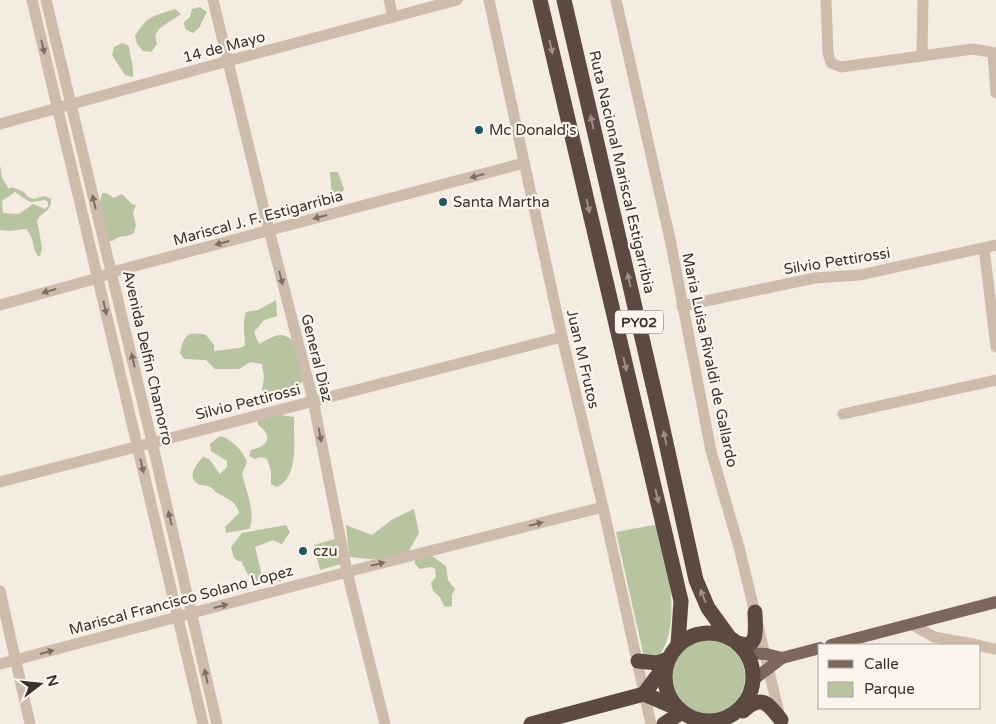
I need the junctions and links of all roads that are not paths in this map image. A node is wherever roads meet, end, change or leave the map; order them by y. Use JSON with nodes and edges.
{"nodes":[{"id":1,"x":32,"y":0,"type":"edge"},
{"id":2,"x":46,"y":0,"type":"edge"},
{"id":3,"x":213,"y":0,"type":"edge"},
{"id":4,"x":389,"y":0,"type":"edge"},
{"id":5,"x":457,"y":0,"type":"edge"},
{"id":6,"x":489,"y":0,"type":"edge"},
{"id":7,"x":540,"y":0,"type":"edge"},
{"id":8,"x":564,"y":0,"type":"edge"},
{"id":9,"x":616,"y":0,"type":"edge"},
{"id":10,"x":826,"y":0,"type":"edge"},
{"id":11,"x":923,"y":0,"type":"edge"},
{"id":12,"x":393,"y":17,"type":"junction"},
{"id":13,"x":994,"y":53,"type":"edge"},
{"id":14,"x":922,"y":56,"type":"junction"},
{"id":15,"x":228,"y":61,"type":"junction"},
{"id":16,"x":996,"y":93,"type":"edge"},
{"id":17,"x":70,"y":105,"type":"junction"},
{"id":18,"x":58,"y":109,"type":"junction"},
{"id":19,"x":0,"y":124,"type":"edge"},
{"id":20,"x":524,"y":164,"type":"junction"},
{"id":21,"x":269,"y":230,"type":"junction"},
{"id":22,"x":996,"y":245,"type":"edge"},
{"id":23,"x":984,"y":248,"type":"junction"},
{"id":24,"x":112,"y":272,"type":"junction"},
{"id":25,"x":98,"y":278,"type":"junction"},
{"id":26,"x":0,"y":305,"type":"edge"},
{"id":27,"x":682,"y":306,"type":"junction"},
{"id":28,"x":562,"y":337,"type":"junction"},
{"id":29,"x":996,"y":347,"type":"edge"},
{"id":30,"x":996,"y":380,"type":"edge"},
{"id":31,"x":313,"y":400,"type":"junction"},
{"id":32,"x":844,"y":414,"type":"dead end"},
{"id":33,"x":152,"y":442,"type":"junction"},
{"id":34,"x":138,"y":446,"type":"junction"},
{"id":35,"x":0,"y":482,"type":"edge"},
{"id":36,"x":603,"y":507,"type":"junction"},
{"id":37,"x":347,"y":572,"type":"junction"},
{"id":38,"x":0,"y":591,"type":"edge"},
{"id":39,"x":996,"y":602,"type":"edge"},
{"id":40,"x":755,"y":612,"type":"junction"},
{"id":41,"x":192,"y":614,"type":"junction"},
{"id":42,"x":178,"y":617,"type":"junction"},
{"id":43,"x":911,"y":624,"type":"junction"},
{"id":44,"x":678,"y":644,"type":"junction"},
{"id":45,"x":738,"y":644,"type":"junction"},
{"id":46,"x":835,"y":644,"type":"edge"},
{"id":47,"x":973,"y":644,"type":"edge"},
{"id":48,"x":981,"y":645,"type":"edge"},
{"id":49,"x":818,"y":649,"type":"edge"},
{"id":50,"x":996,"y":649,"type":"edge"},
{"id":51,"x":766,"y":654,"type":"junction"},
{"id":52,"x":782,"y":658,"type":"junction"},
{"id":53,"x":16,"y":660,"type":"junction"},
{"id":54,"x":638,"y":661,"type":"junction"},
{"id":55,"x":667,"y":661,"type":"junction"},
{"id":56,"x":0,"y":664,"type":"edge"},
{"id":57,"x":769,"y":668,"type":"junction"},
{"id":58,"x":753,"y":680,"type":"junction"},
{"id":59,"x":644,"y":694,"type":"junction"},
{"id":60,"x":743,"y":713,"type":"edge"},
{"id":61,"x":685,"y":715,"type":"edge"},
{"id":62,"x":781,"y":722,"type":"edge"},
{"id":63,"x":30,"y":724,"type":"edge"},
{"id":64,"x":202,"y":724,"type":"edge"},
{"id":65,"x":217,"y":724,"type":"edge"},
{"id":66,"x":385,"y":724,"type":"edge"},
{"id":67,"x":531,"y":724,"type":"edge"},
{"id":68,"x":651,"y":724,"type":"edge"},
{"id":69,"x":664,"y":724,"type":"edge"}],
"edges":[{"from":1,"to":18,"type":"street","name":"Avenida Delfin Chamorro","one_way":true},
{"from":2,"to":17,"type":"street","name":"Avenida Delfin Chamorro"},
{"from":3,"to":15,"type":"street","name":"General Diaz"},
{"from":4,"to":12,"type":"street"},
{"from":5,"to":12,"type":"street","name":"14 de Mayo"},
{"from":6,"to":20,"type":"street","name":"Juan M Frutos"},
{"from":7,"to":44,"type":"highway","number":"PY02","one_way":true},
{"from":45,"to":8,"type":"highway","name":"Ruta Nacional Mariscal Estigarribia","number":"PY02","one_way":true},
{"from":9,"to":27,"type":"street","name":"Maria Luisa Rivaldi de Gallardo"},
{"from":10,"to":14,"type":"street"},
{"from":11,"to":14,"type":"street"},
{"from":12,"to":15,"type":"street","name":"14 de Mayo"},
{"from":13,"to":14,"type":"street"},
{"from":13,"to":16,"type":"street"},
{"from":15,"to":17,"type":"street","name":"14 de Mayo"},
{"from":15,"to":21,"type":"street","name":"General Diaz"},
{"from":17,"to":18,"type":"street","name":"14 de Mayo"},
{"from":24,"to":17,"type":"street","name":"Avenida Delfin Chamorro","one_way":true},
{"from":18,"to":19,"type":"street","name":"14 de Mayo"},
{"from":18,"to":25,"type":"street","name":"Avenida Delfin Chamorro"},
{"from":20,"to":21,"type":"street","name":"Mariscal J. F. Estigarribia","one_way":true},
{"from":20,"to":28,"type":"street","name":"Juan M Frutos"},
{"from":21,"to":24,"type":"street","name":"Mariscal J. F. Estigarribia","one_way":true},
{"from":21,"to":31,"type":"street","name":"General Diaz","one_way":true},
{"from":22,"to":23,"type":"street","name":"Silvio Pettirossi"},
{"from":23,"to":27,"type":"street","name":"Silvio Pettirossi"},
{"from":23,"to":29,"type":"street"},
{"from":24,"to":25,"type":"street","name":"Mariscal J. F. Estigarribia"},
{"from":33,"to":24,"type":"street","name":"Avenida Delfin Chamorro","one_way":true},
{"from":25,"to":26,"type":"street","name":"Mariscal J. F. Estigarribia","one_way":true},
{"from":25,"to":34,"type":"street","name":"Avenida Delfin Chamorro","one_way":true},
{"from":27,"to":40,"type":"street","name":"Maria Luisa Rivaldi de Gallardo"},
{"from":28,"to":31,"type":"street","name":"Silvio Pettirossi"},
{"from":28,"to":36,"type":"street","name":"Juan M Frutos"},
{"from":30,"to":32,"type":"street"},
{"from":31,"to":33,"type":"street","name":"Silvio Pettirossi"},
{"from":31,"to":37,"type":"street","name":"General Diaz","one_way":true},
{"from":33,"to":34,"type":"street","name":"Silvio Pettirossi"},
{"from":41,"to":33,"type":"street","name":"Avenida Delfin Chamorro","one_way":true},
{"from":34,"to":35,"type":"street","name":"Silvio Pettirossi"},
{"from":34,"to":42,"type":"street","name":"Avenida Delfin Chamorro","one_way":true},
{"from":37,"to":36,"type":"street","name":"Mariscal Francisco Solano Lopez","one_way":true},
{"from":36,"to":54,"type":"street","name":"Juan M Frutos"},
{"from":41,"to":37,"type":"street","name":"Mariscal Francisco Solano Lopez","one_way":true},
{"from":37,"to":66,"type":"street","name":"General Diaz"},
{"from":38,"to":53,"type":"street"},
{"from":39,"to":43,"type":"main road"},
{"from":40,"to":45,"type":"highway"},
{"from":40,"to":51,"type":"street","name":"Maria Luisa Rivaldi de Gallardo"},
{"from":41,"to":42,"type":"street","name":"Mariscal Francisco Solano Lopez"},
{"from":65,"to":41,"type":"street","name":"Avenida Delfin Chamorro","one_way":true},
{"from":53,"to":42,"type":"street","name":"Mariscal Francisco Solano Lopez","one_way":true},
{"from":42,"to":64,"type":"street","name":"Avenida Delfin Chamorro"},
{"from":43,"to":46,"type":"main road"},
{"from":43,"to":47,"type":"street"},
{"from":44,"to":45,"type":"highway"},
{"from":44,"to":55,"type":"highway"},
{"from":45,"to":51,"type":"main road"},
{"from":45,"to":58,"type":"highway","number":"PY02"},
{"from":48,"to":50,"type":"street"},
{"from":49,"to":52,"type":"main road"},
{"from":51,"to":52,"type":"main road"},
{"from":51,"to":57,"type":"street","name":"Maria Luisa Rivaldi de Gallardo"},
{"from":52,"to":57,"type":"main road"},
{"from":53,"to":56,"type":"street","name":"Mariscal Francisco Solano Lopez"},
{"from":53,"to":63,"type":"street"},
{"from":54,"to":55,"type":"highway"},
{"from":54,"to":59,"type":"street","name":"Juan M Frutos"},
{"from":55,"to":59,"type":"highway"},
{"from":55,"to":61,"type":"highway"},
{"from":57,"to":58,"type":"main road"},
{"from":57,"to":62,"type":"street","name":"Maria Luisa Rivaldi de Gallardo"},
{"from":58,"to":60,"type":"highway"},
{"from":59,"to":61,"type":"highway"},
{"from":59,"to":67,"type":"highway"},
{"from":59,"to":68,"type":"street","name":"Juan M Frutos"},
{"from":60,"to":61,"type":"highway"},
{"from":60,"to":62,"type":"highway"},
{"from":61,"to":69,"type":"highway"}]}
